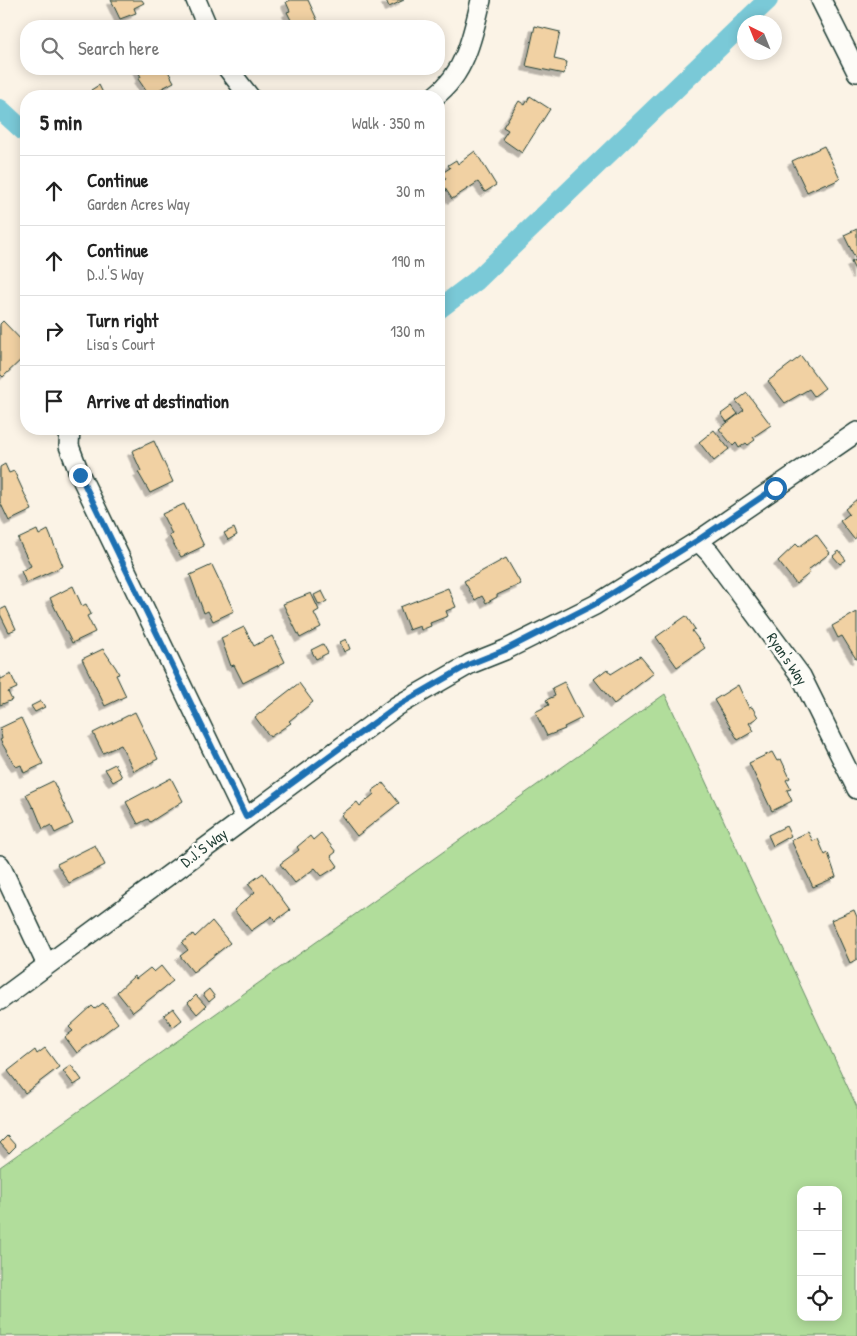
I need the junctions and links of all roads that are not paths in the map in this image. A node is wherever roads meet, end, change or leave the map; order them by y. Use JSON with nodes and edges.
{"nodes":[{"id":1,"x":196,"y":0,"type":"edge"},
{"id":2,"x":481,"y":0,"type":"edge"},
{"id":3,"x":821,"y":0,"type":"edge"},
{"id":4,"x":204,"y":20,"type":"edge"},
{"id":5,"x":857,"y":72,"type":"edge"},
{"id":6,"x":233,"y":75,"type":"edge"},
{"id":7,"x":244,"y":90,"type":"edge"},
{"id":8,"x":443,"y":90,"type":"edge"},
{"id":9,"x":857,"y":432,"type":"edge"},
{"id":10,"x":70,"y":435,"type":"edge"},
{"id":11,"x":698,"y":540,"type":"junction"},
{"id":12,"x":857,"y":789,"type":"edge"},
{"id":13,"x":246,"y":817,"type":"junction"},
{"id":14,"x":0,"y":865,"type":"edge"},
{"id":15,"x":46,"y":965,"type":"junction"},
{"id":16,"x":0,"y":1000,"type":"edge"}],
"edges":[{"from":1,"to":4,"type":"street"},
{"from":2,"to":8,"type":"street"},
{"from":3,"to":5,"type":"street"},
{"from":6,"to":7,"type":"street"},
{"from":9,"to":11,"type":"street","name":"D.J.'S Way"},
{"from":10,"to":13,"type":"street"},
{"from":11,"to":12,"type":"street","name":"Ryan's Way"},
{"from":11,"to":13,"type":"street","name":"D.J.'S Way"},
{"from":13,"to":15,"type":"street","name":"D.J.'S Way"},
{"from":14,"to":15,"type":"street"},
{"from":15,"to":16,"type":"street","name":"D.J.'S Way"}]}
